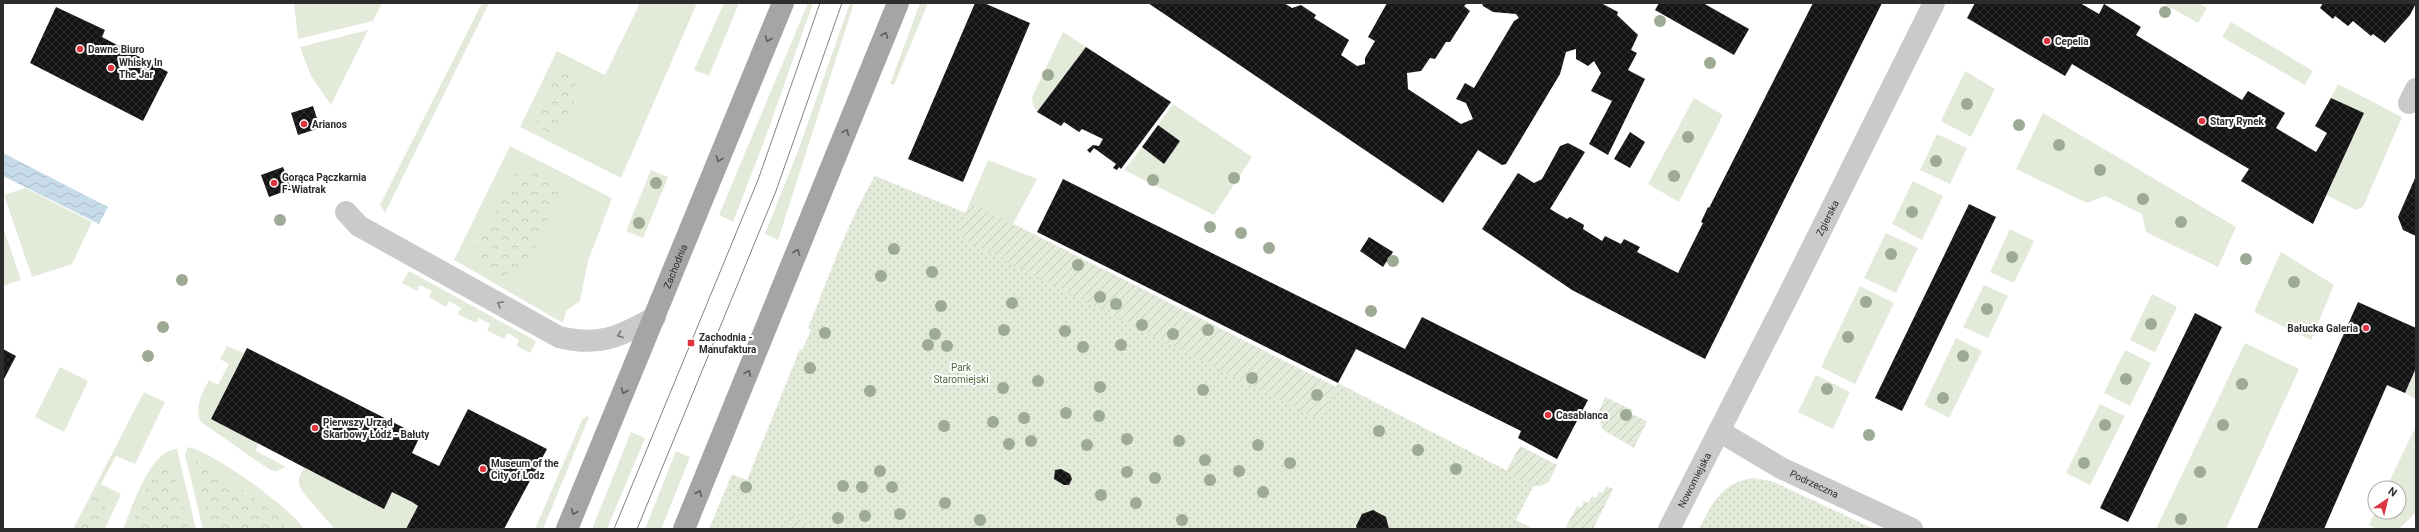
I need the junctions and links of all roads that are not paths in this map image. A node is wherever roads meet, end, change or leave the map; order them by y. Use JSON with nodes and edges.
{"nodes":[{"id":1,"x":783,"y":3,"type":"edge"},
{"id":2,"x":898,"y":3,"type":"edge"},
{"id":3,"x":1934,"y":3,"type":"edge"},
{"id":4,"x":346,"y":212,"type":"dead end"},
{"id":5,"x":654,"y":316,"type":"junction"},
{"id":6,"x":1719,"y":431,"type":"junction"},
{"id":7,"x":567,"y":529,"type":"edge"},
{"id":8,"x":684,"y":529,"type":"edge"},
{"id":9,"x":1669,"y":529,"type":"edge"},
{"id":10,"x":1912,"y":529,"type":"edge"}],
"edges":[{"from":1,"to":5,"type":"main road","name":"Zachodnia","one_way":true},
{"from":8,"to":2,"type":"main road","one_way":true},
{"from":3,"to":6,"type":"street","name":"Zgierska"},
{"from":5,"to":4,"type":"street","one_way":true},
{"from":5,"to":7,"type":"main road","name":"Zachodnia","one_way":true},
{"from":6,"to":9,"type":"street","name":"Nowomiejska"},
{"from":6,"to":10,"type":"street","name":"Podrzeczna"}]}
